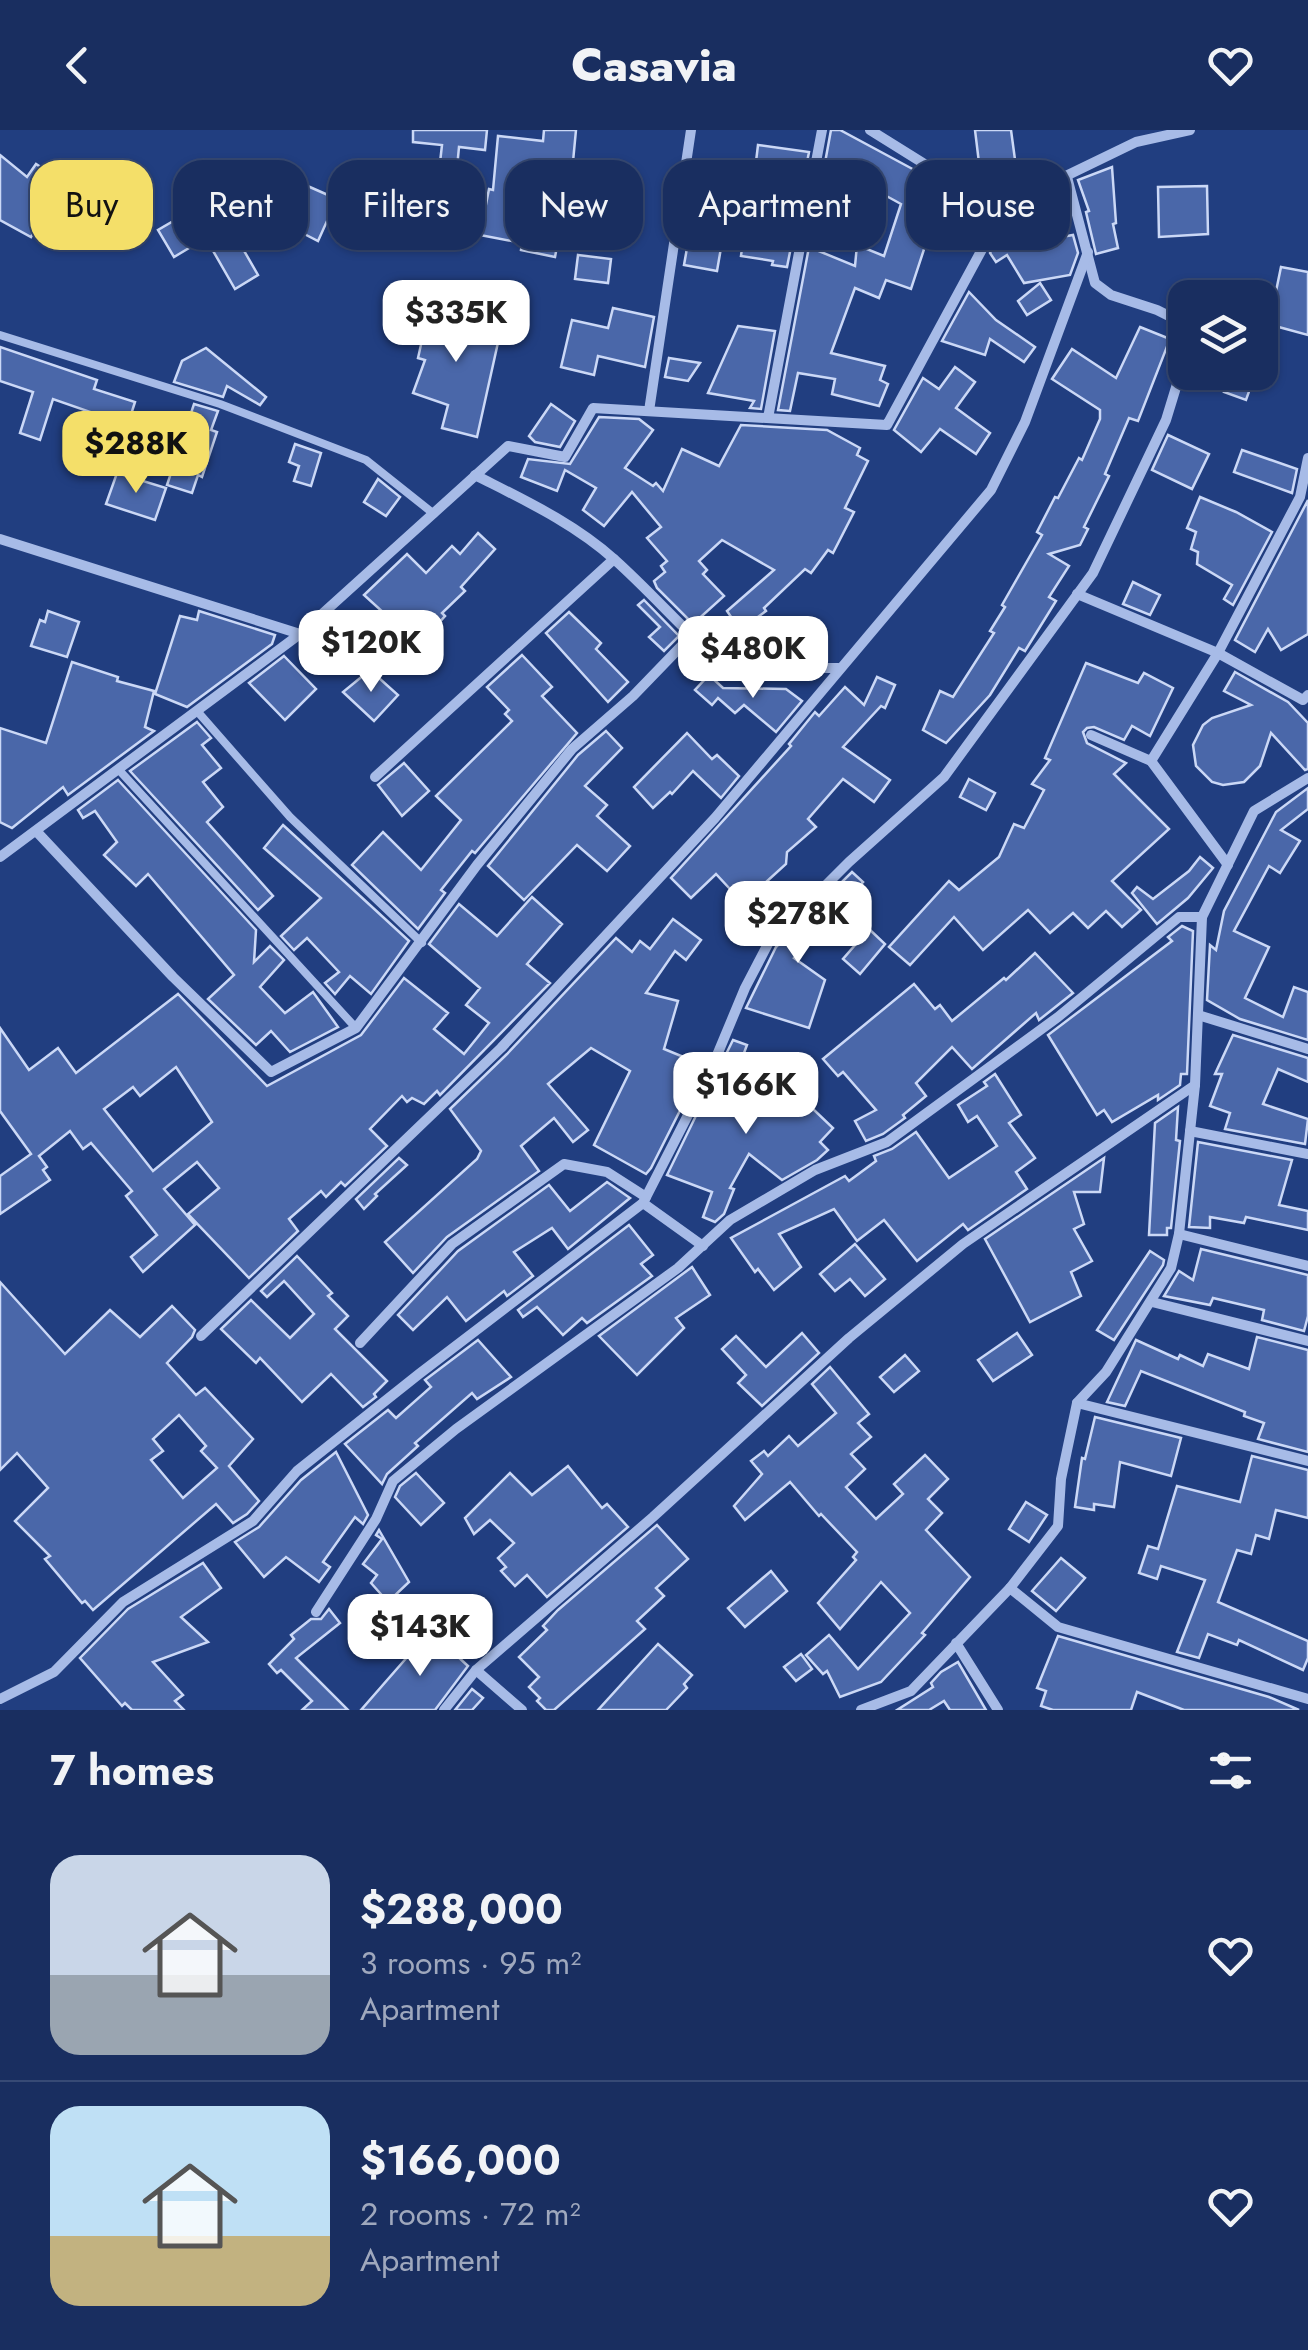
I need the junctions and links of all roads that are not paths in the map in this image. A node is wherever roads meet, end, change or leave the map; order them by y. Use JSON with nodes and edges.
{"nodes":[{"id":1,"x":691,"y":130,"type":"edge"},
{"id":2,"x":822,"y":130,"type":"edge"},
{"id":3,"x":870,"y":130,"type":"edge"},
{"id":4,"x":1190,"y":130,"type":"edge"},
{"id":5,"x":918,"y":160,"type":"edge"},
{"id":6,"x":1070,"y":176,"type":"edge"},
{"id":7,"x":1070,"y":189,"type":"edge"},
{"id":8,"x":981,"y":250,"type":"edge"},
{"id":9,"x":1088,"y":252,"type":"junction"},
{"id":10,"x":1168,"y":316,"type":"edge"},
{"id":11,"x":0,"y":335,"type":"edge"},
{"id":12,"x":1175,"y":390,"type":"edge"},
{"id":13,"x":649,"y":412,"type":"junction"},
{"id":14,"x":768,"y":418,"type":"junction"},
{"id":15,"x":1308,"y":458,"type":"edge"},
{"id":16,"x":475,"y":476,"type":"junction"},
{"id":17,"x":434,"y":514,"type":"junction"},
{"id":18,"x":0,"y":539,"type":"edge"},
{"id":19,"x":614,"y":559,"type":"junction"},
{"id":20,"x":1077,"y":594,"type":"junction"},
{"id":21,"x":300,"y":634,"type":"junction"},
{"id":22,"x":690,"y":637,"type":"junction"},
{"id":23,"x":1218,"y":654,"type":"junction"},
{"id":24,"x":838,"y":668,"type":"junction"},
{"id":25,"x":1308,"y":695,"type":"edge"},
{"id":26,"x":197,"y":711,"type":"junction"},
{"id":27,"x":1092,"y":735,"type":"dead end"},
{"id":28,"x":1151,"y":761,"type":"junction"},
{"id":29,"x":119,"y":770,"type":"junction"},
{"id":30,"x":375,"y":778,"type":"dead end"},
{"id":31,"x":1308,"y":778,"type":"edge"},
{"id":32,"x":38,"y":832,"type":"junction"},
{"id":33,"x":0,"y":857,"type":"edge"},
{"id":34,"x":1228,"y":864,"type":"junction"},
{"id":35,"x":1202,"y":917,"type":"junction"},
{"id":36,"x":422,"y":944,"type":"junction"},
{"id":37,"x":1198,"y":1015,"type":"junction"},
{"id":38,"x":356,"y":1028,"type":"junction"},
{"id":39,"x":1308,"y":1049,"type":"edge"},
{"id":40,"x":1195,"y":1085,"type":"junction"},
{"id":41,"x":1190,"y":1131,"type":"junction"},
{"id":42,"x":1308,"y":1154,"type":"edge"},
{"id":43,"x":645,"y":1200,"type":"junction"},
{"id":44,"x":1179,"y":1234,"type":"junction"},
{"id":45,"x":703,"y":1246,"type":"junction"},
{"id":46,"x":1308,"y":1266,"type":"edge"},
{"id":47,"x":1152,"y":1302,"type":"junction"},
{"id":48,"x":201,"y":1336,"type":"dead end"},
{"id":49,"x":1308,"y":1341,"type":"edge"},
{"id":50,"x":360,"y":1343,"type":"dead end"},
{"id":51,"x":1077,"y":1403,"type":"junction"},
{"id":52,"x":1308,"y":1460,"type":"edge"},
{"id":53,"x":1010,"y":1588,"type":"junction"},
{"id":54,"x":316,"y":1612,"type":"dead end"},
{"id":55,"x":956,"y":1643,"type":"junction"},
{"id":56,"x":476,"y":1670,"type":"junction"},
{"id":57,"x":0,"y":1699,"type":"edge"},
{"id":58,"x":1308,"y":1699,"type":"edge"},
{"id":59,"x":444,"y":1710,"type":"edge"},
{"id":60,"x":522,"y":1710,"type":"edge"},
{"id":61,"x":861,"y":1710,"type":"edge"},
{"id":62,"x":998,"y":1710,"type":"edge"}],
"edges":[{"from":1,"to":13,"type":"street"},
{"from":2,"to":14,"type":"street"},
{"from":3,"to":5,"type":"street"},
{"from":4,"to":6,"type":"street"},
{"from":7,"to":9,"type":"street"},
{"from":8,"to":14,"type":"street"},
{"from":9,"to":10,"type":"street"},
{"from":9,"to":24,"type":"street"},
{"from":11,"to":17,"type":"lane"},
{"from":12,"to":20,"type":"street"},
{"from":13,"to":14,"type":"street"},
{"from":13,"to":16,"type":"street"},
{"from":15,"to":23,"type":"street"},
{"from":16,"to":17,"type":"street"},
{"from":16,"to":19,"type":"street"},
{"from":17,"to":21,"type":"street"},
{"from":18,"to":21,"type":"street"},
{"from":19,"to":22,"type":"street"},
{"from":19,"to":30,"type":"street"},
{"from":20,"to":23,"type":"street"},
{"from":20,"to":43,"type":"street"},
{"from":21,"to":26,"type":"street"},
{"from":22,"to":24,"type":"street"},
{"from":22,"to":36,"type":"street"},
{"from":23,"to":25,"type":"street"},
{"from":23,"to":28,"type":"street"},
{"from":24,"to":48,"type":"street"},
{"from":26,"to":29,"type":"street"},
{"from":26,"to":36,"type":"lane"},
{"from":27,"to":28,"type":"street"},
{"from":28,"to":34,"type":"street"},
{"from":29,"to":32,"type":"street"},
{"from":29,"to":38,"type":"lane"},
{"from":31,"to":34,"type":"street"},
{"from":32,"to":33,"type":"street"},
{"from":32,"to":38,"type":"street"},
{"from":34,"to":35,"type":"street"},
{"from":35,"to":37,"type":"street"},
{"from":35,"to":45,"type":"street"},
{"from":36,"to":38,"type":"street"},
{"from":37,"to":39,"type":"street"},
{"from":37,"to":40,"type":"street"},
{"from":40,"to":41,"type":"street"},
{"from":40,"to":56,"type":"street"},
{"from":41,"to":42,"type":"street"},
{"from":41,"to":44,"type":"street"},
{"from":43,"to":45,"type":"street"},
{"from":43,"to":50,"type":"street"},
{"from":43,"to":57,"type":"street"},
{"from":44,"to":46,"type":"street"},
{"from":44,"to":47,"type":"street"},
{"from":45,"to":54,"type":"street"},
{"from":47,"to":49,"type":"street"},
{"from":47,"to":51,"type":"street"},
{"from":51,"to":52,"type":"street"},
{"from":51,"to":53,"type":"street"},
{"from":53,"to":55,"type":"street"},
{"from":53,"to":58,"type":"street"},
{"from":55,"to":61,"type":"street"},
{"from":55,"to":62,"type":"street"},
{"from":56,"to":59,"type":"street"},
{"from":56,"to":60,"type":"street"}]}
